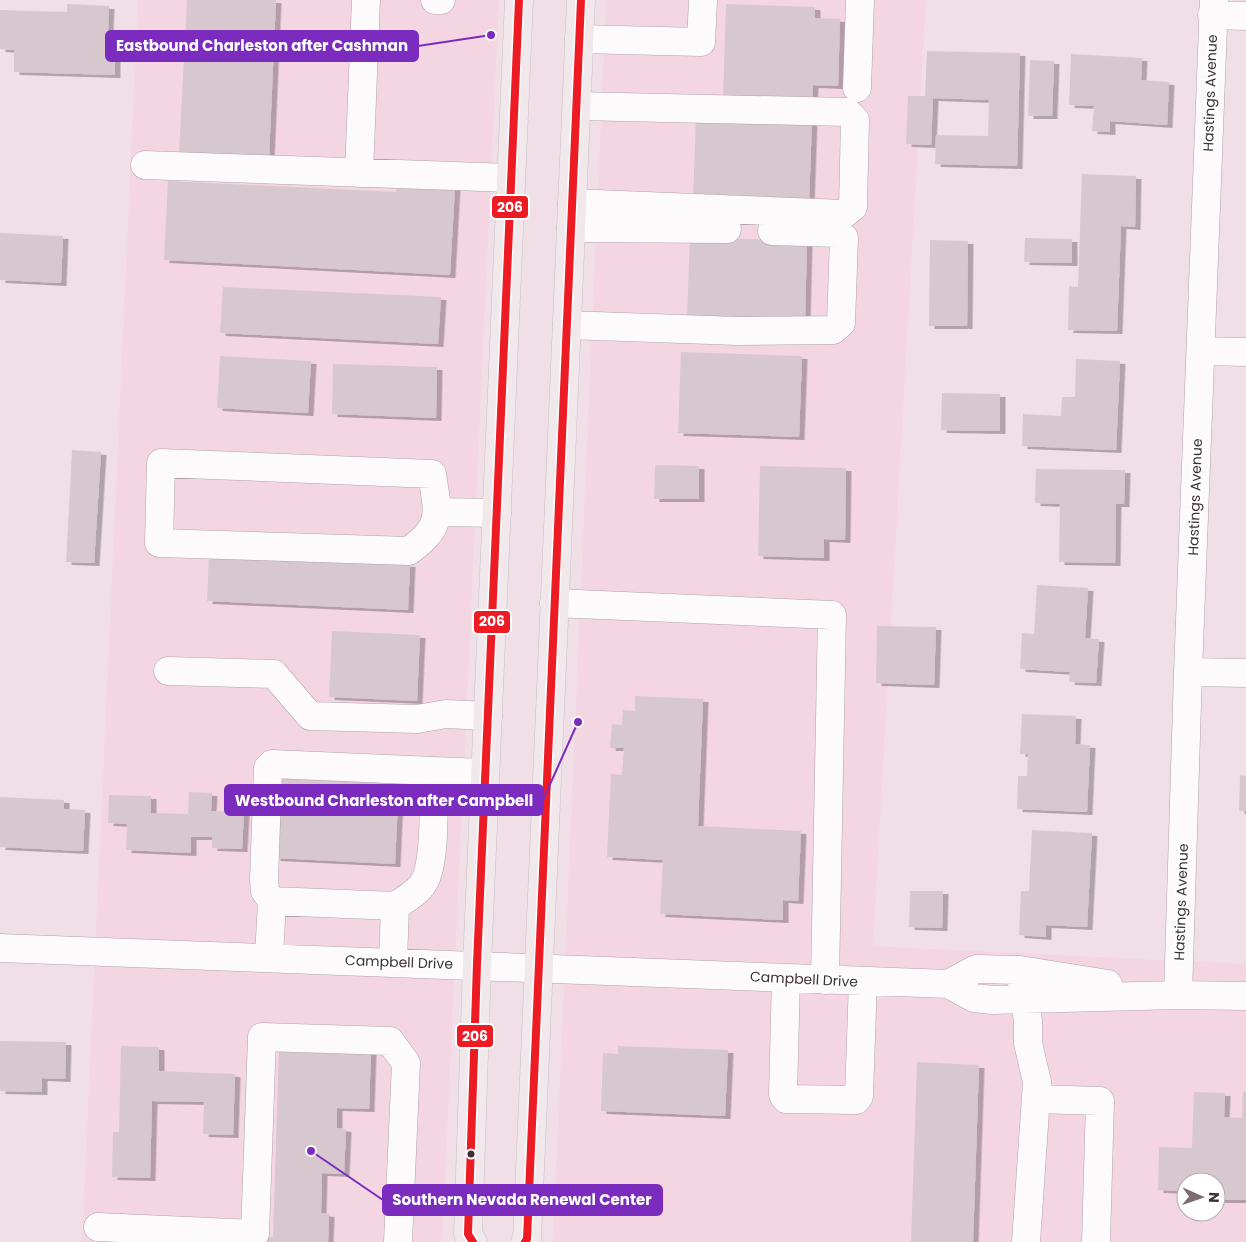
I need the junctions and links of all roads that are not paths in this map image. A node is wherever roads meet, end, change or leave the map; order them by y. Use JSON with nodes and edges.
{"nodes":[{"id":1,"x":366,"y":0,"type":"edge"},
{"id":2,"x":435,"y":0,"type":"edge"},
{"id":3,"x":441,"y":0,"type":"edge"},
{"id":4,"x":519,"y":0,"type":"edge"},
{"id":5,"x":581,"y":0,"type":"edge"},
{"id":6,"x":703,"y":0,"type":"edge"},
{"id":7,"x":860,"y":0,"type":"edge"},
{"id":8,"x":1213,"y":7,"type":"edge"},
{"id":9,"x":1246,"y":16,"type":"edge"},
{"id":10,"x":579,"y":39,"type":"junction"},
{"id":11,"x":857,"y":88,"type":"dead end"},
{"id":12,"x":576,"y":106,"type":"junction"},
{"id":13,"x":146,"y":165,"type":"dead end"},
{"id":14,"x":359,"y":174,"type":"junction"},
{"id":15,"x":511,"y":178,"type":"junction"},
{"id":16,"x":572,"y":215,"type":"junction"},
{"id":17,"x":567,"y":325,"type":"junction"},
{"id":18,"x":1201,"y":351,"type":"junction"},
{"id":19,"x":1246,"y":352,"type":"edge"},
{"id":20,"x":438,"y":512,"type":"junction"},
{"id":21,"x":497,"y":513,"type":"junction"},
{"id":22,"x":554,"y":602,"type":"junction"},
{"id":23,"x":168,"y":671,"type":"dead end"},
{"id":24,"x":1188,"y":672,"type":"junction"},
{"id":25,"x":1246,"y":673,"type":"edge"},
{"id":26,"x":488,"y":716,"type":"junction"},
{"id":27,"x":434,"y":771,"type":"junction"},
{"id":28,"x":485,"y":773,"type":"junction"},
{"id":29,"x":272,"y":901,"type":"junction"},
{"id":30,"x":395,"y":906,"type":"junction"},
{"id":31,"x":0,"y":948,"type":"edge"},
{"id":32,"x":269,"y":958,"type":"junction"},
{"id":33,"x":393,"y":962,"type":"junction"},
{"id":34,"x":477,"y":964,"type":"junction"},
{"id":35,"x":538,"y":967,"type":"junction"},
{"id":36,"x":1020,"y":970,"type":"junction"},
{"id":37,"x":786,"y":978,"type":"junction"},
{"id":38,"x":825,"y":980,"type":"junction"},
{"id":39,"x":863,"y":982,"type":"junction"},
{"id":40,"x":948,"y":984,"type":"junction"},
{"id":41,"x":1178,"y":995,"type":"junction"},
{"id":42,"x":1246,"y":996,"type":"edge"},
{"id":43,"x":1024,"y":998,"type":"junction"},
{"id":44,"x":992,"y":1000,"type":"junction"},
{"id":45,"x":1028,"y":1043,"type":"junction"},
{"id":46,"x":1036,"y":1099,"type":"junction"},
{"id":47,"x":98,"y":1226,"type":"dead end"},
{"id":48,"x":398,"y":1242,"type":"edge"},
{"id":49,"x":474,"y":1242,"type":"edge"},
{"id":50,"x":525,"y":1242,"type":"edge"},
{"id":51,"x":1026,"y":1242,"type":"edge"},
{"id":52,"x":1096,"y":1242,"type":"edge"}],
"edges":[{"from":1,"to":14,"type":"street"},
{"from":2,"to":3,"type":"street"},
{"from":4,"to":15,"type":"main road"},
{"from":5,"to":10,"type":"main road"},
{"from":6,"to":10,"type":"street"},
{"from":7,"to":11,"type":"street"},
{"from":8,"to":9,"type":"street"},
{"from":8,"to":18,"type":"street","name":"Hastings Avenue"},
{"from":10,"to":12,"type":"main road"},
{"from":12,"to":16,"type":"main road"},
{"from":12,"to":16,"type":"street"},
{"from":13,"to":14,"type":"street"},
{"from":14,"to":15,"type":"street"},
{"from":15,"to":21,"type":"main road"},
{"from":16,"to":17,"type":"main road"},
{"from":16,"to":17,"type":"street"},
{"from":17,"to":22,"type":"main road"},
{"from":18,"to":19,"type":"street"},
{"from":18,"to":24,"type":"street","name":"Hastings Avenue"},
{"from":20,"to":20,"type":"street"},
{"from":20,"to":21,"type":"street"},
{"from":21,"to":26,"type":"main road"},
{"from":22,"to":35,"type":"main road"},
{"from":22,"to":38,"type":"street"},
{"from":23,"to":26,"type":"street"},
{"from":24,"to":25,"type":"street"},
{"from":24,"to":41,"type":"street","name":"Hastings Avenue"},
{"from":26,"to":28,"type":"main road"},
{"from":27,"to":28,"type":"street"},
{"from":27,"to":29,"type":"street"},
{"from":27,"to":30,"type":"street"},
{"from":28,"to":34,"type":"main road"},
{"from":29,"to":30,"type":"street"},
{"from":29,"to":32,"type":"street"},
{"from":30,"to":33,"type":"street"},
{"from":31,"to":32,"type":"street","name":"Campbell Drive"},
{"from":32,"to":33,"type":"street","name":"Campbell Drive"},
{"from":33,"to":34,"type":"street","name":"Campbell Drive"},
{"from":34,"to":35,"type":"street","name":"Campbell Drive"},
{"from":34,"to":49,"type":"main road"},
{"from":35,"to":37,"type":"street","name":"Campbell Drive"},
{"from":35,"to":50,"type":"main road"},
{"from":36,"to":40,"type":"street","name":"Campbell Drive"},
{"from":36,"to":41,"type":"street","name":"Campbell Drive"},
{"from":36,"to":43,"type":"street"},
{"from":37,"to":38,"type":"street","name":"Campbell Drive"},
{"from":37,"to":39,"type":"street"},
{"from":38,"to":39,"type":"street","name":"Campbell Drive"},
{"from":39,"to":40,"type":"street","name":"Campbell Drive"},
{"from":40,"to":44,"type":"street","name":"Campbell Drive"},
{"from":41,"to":42,"type":"street","name":"Campbell Drive"},
{"from":41,"to":43,"type":"street","name":"Campbell Drive"},
{"from":43,"to":44,"type":"street","name":"Campbell Drive"},
{"from":43,"to":45,"type":"street"},
{"from":44,"to":45,"type":"street"},
{"from":45,"to":46,"type":"street"},
{"from":46,"to":51,"type":"street"},
{"from":46,"to":52,"type":"street"},
{"from":47,"to":48,"type":"street"}]}
